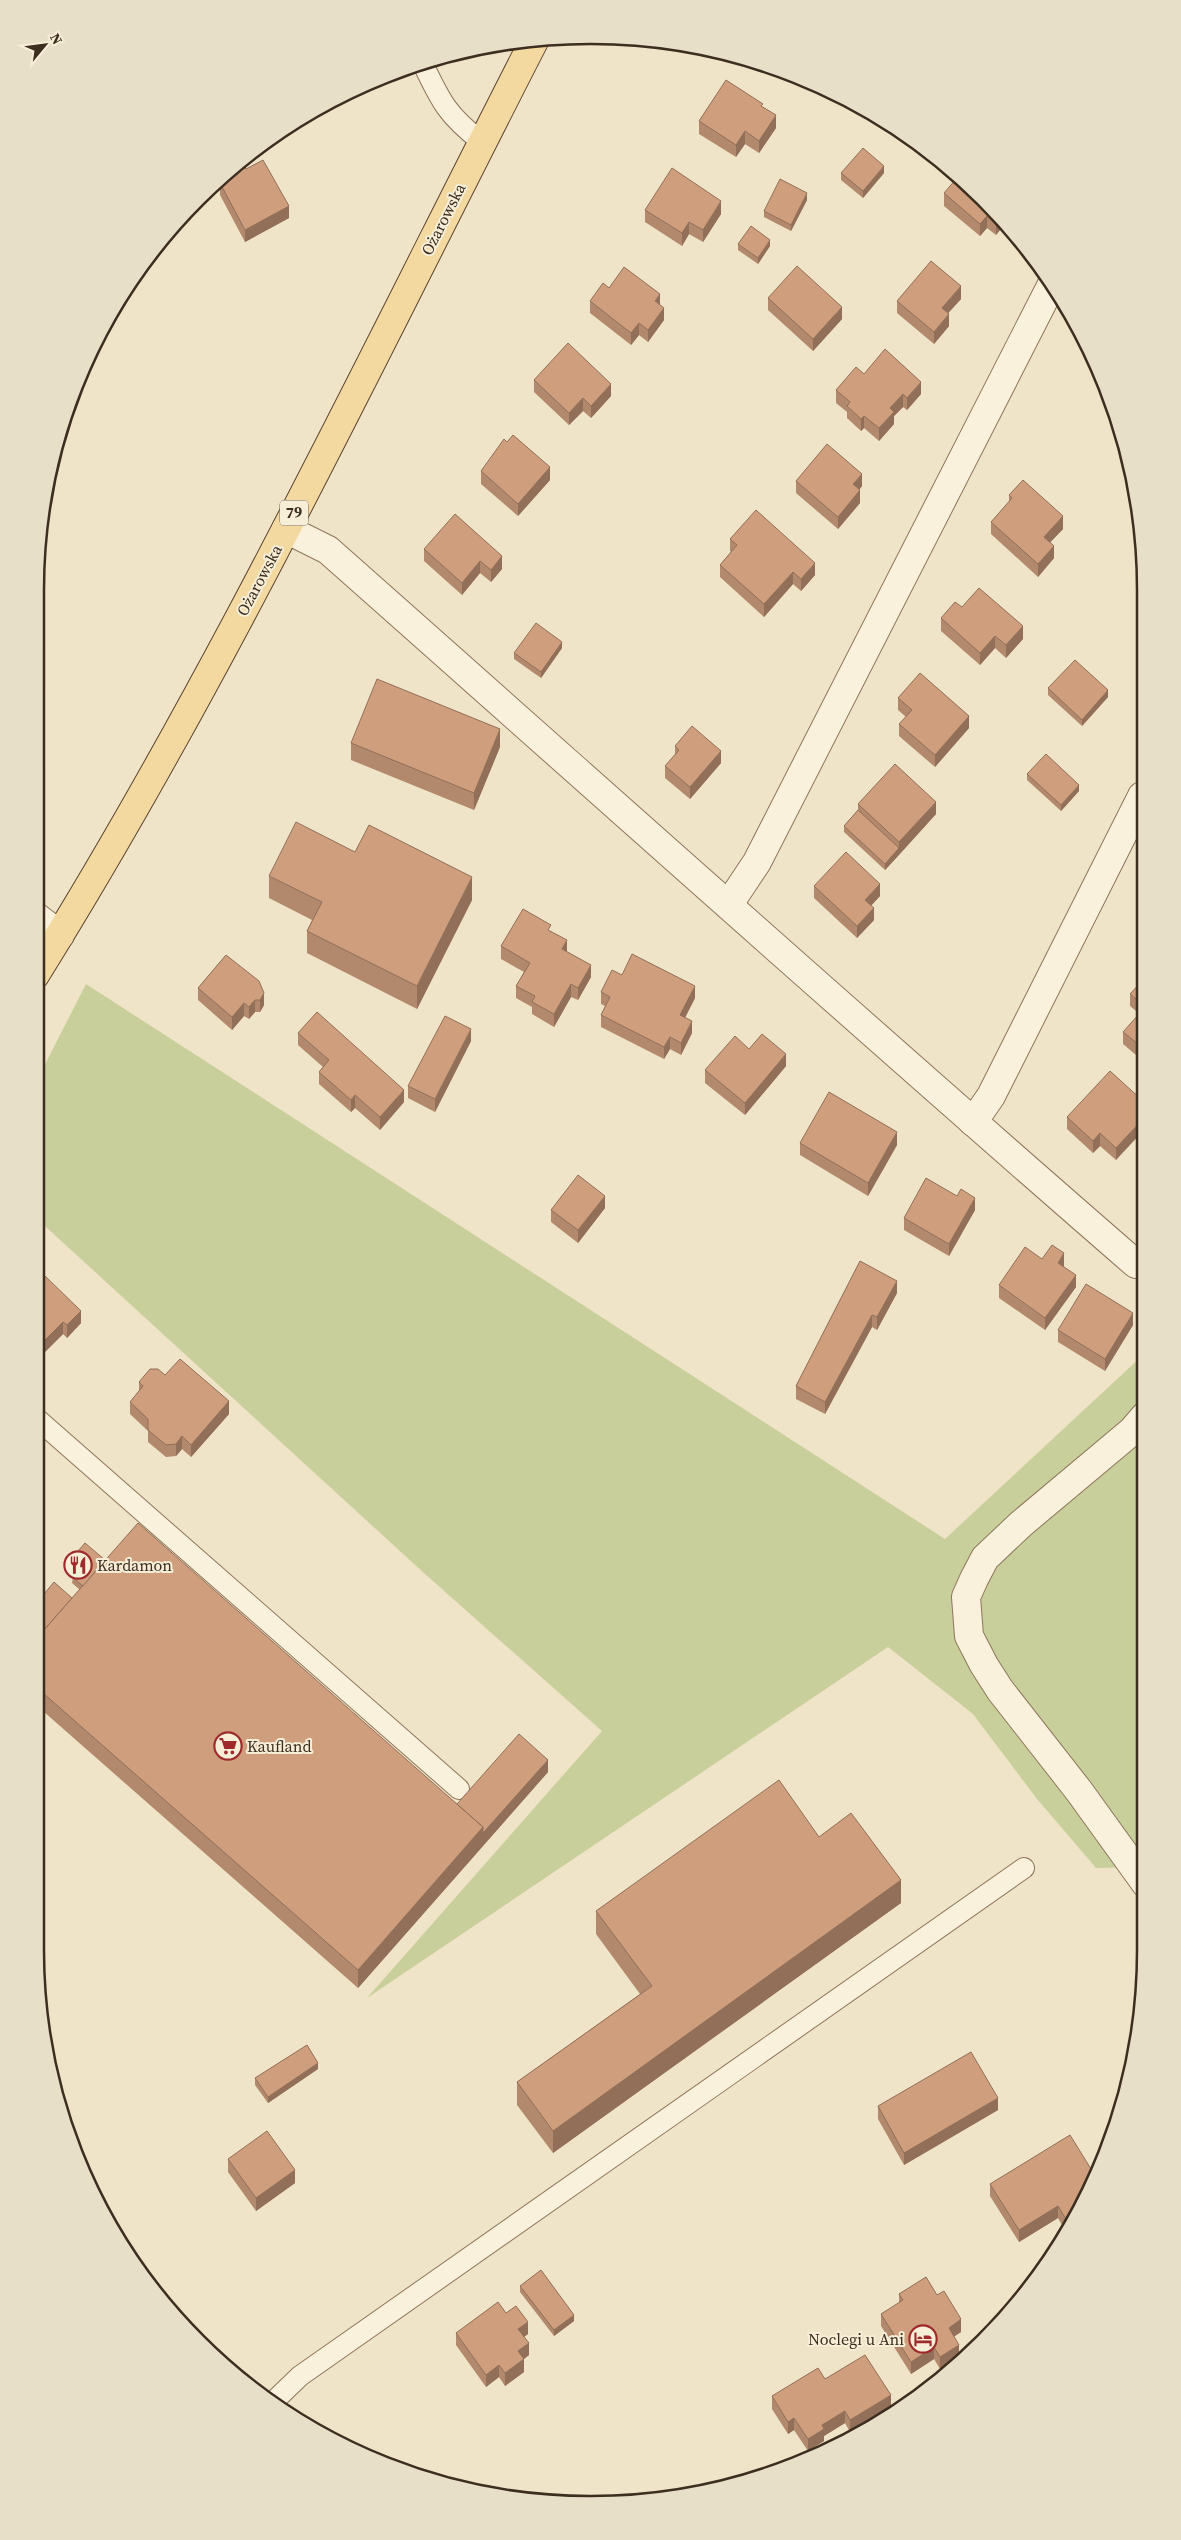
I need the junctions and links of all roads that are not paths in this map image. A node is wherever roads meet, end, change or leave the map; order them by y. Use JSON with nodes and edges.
{"nodes":[{"id":1,"x":531,"y":47,"type":"edge"},
{"id":2,"x":425,"y":70,"type":"edge"},
{"id":3,"x":482,"y":142,"type":"junction"},
{"id":4,"x":1048,"y":292,"type":"edge"},
{"id":5,"x":286,"y":529,"type":"junction"},
{"id":6,"x":1137,"y":806,"type":"edge"},
{"id":7,"x":729,"y":904,"type":"junction"},
{"id":8,"x":44,"y":923,"type":"edge"},
{"id":9,"x":60,"y":935,"type":"junction"},
{"id":10,"x":44,"y":961,"type":"edge"},
{"id":11,"x":973,"y":1122,"type":"junction"},
{"id":12,"x":1136,"y":1264,"type":"dead end"},
{"id":13,"x":44,"y":1425,"type":"edge"},
{"id":14,"x":1137,"y":1425,"type":"edge"},
{"id":15,"x":459,"y":1790,"type":"dead end"},
{"id":16,"x":1024,"y":1868,"type":"dead end"},
{"id":17,"x":1137,"y":1871,"type":"edge"},
{"id":18,"x":278,"y":2397,"type":"edge"}],
"edges":[{"from":1,"to":3,"type":"main road","name":"Ożarowska","number":"79"},
{"from":2,"to":3,"type":"lane"},
{"from":3,"to":5,"type":"main road","name":"Ożarowska","number":"79"},
{"from":4,"to":7,"type":"street"},
{"from":5,"to":7,"type":"street"},
{"from":5,"to":9,"type":"main road","name":"Ożarowska","number":"79"},
{"from":6,"to":11,"type":"street"},
{"from":7,"to":11,"type":"street"},
{"from":8,"to":9,"type":"street"},
{"from":9,"to":10,"type":"main road","name":"Ożarowska","number":"79"},
{"from":11,"to":12,"type":"street"},
{"from":13,"to":15,"type":"lane"},
{"from":14,"to":17,"type":"street"},
{"from":16,"to":18,"type":"lane"}]}
